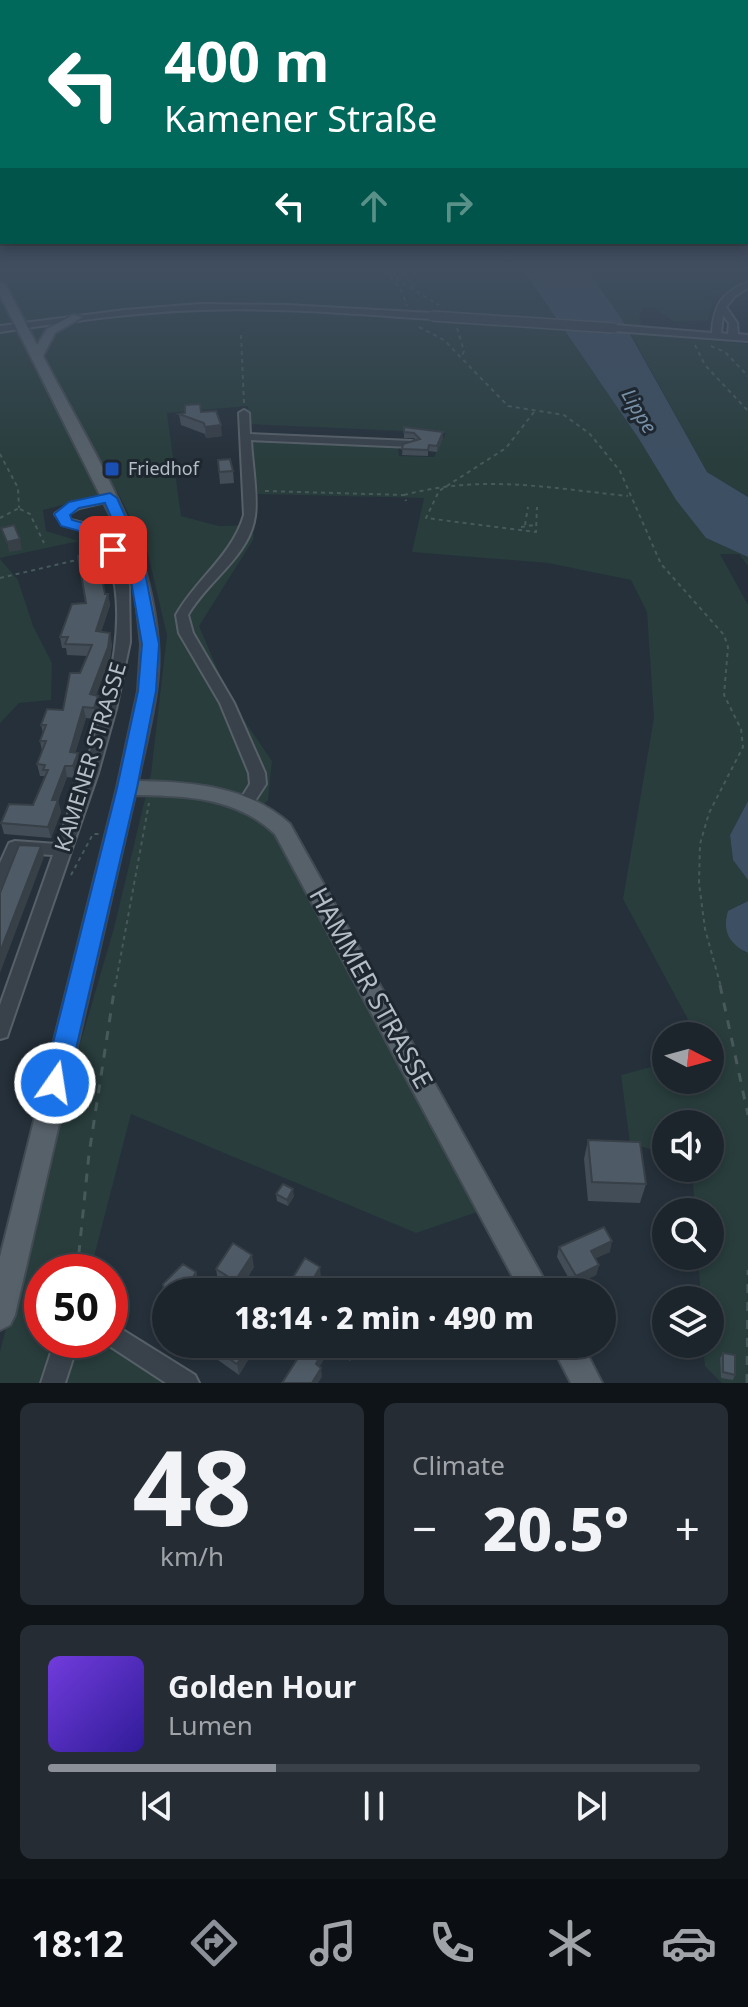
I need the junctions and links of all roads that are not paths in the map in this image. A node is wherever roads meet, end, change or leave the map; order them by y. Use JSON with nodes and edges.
{"nodes":[{"id":1,"x":26,"y":336,"type":"edge"},
{"id":2,"x":48,"y":336,"type":"edge"},
{"id":3,"x":710,"y":336,"type":"edge"},
{"id":4,"x":716,"y":336,"type":"joint"},
{"id":5,"x":733,"y":337,"type":"joint"},
{"id":6,"x":748,"y":338,"type":"edge"},
{"id":7,"x":37,"y":355,"type":"junction"},
{"id":8,"x":244,"y":413,"type":"road end"},
{"id":9,"x":245,"y":437,"type":"junction"},
{"id":10,"x":412,"y":444,"type":"edge"},
{"id":11,"x":110,"y":498,"type":"junction"},
{"id":12,"x":140,"y":788,"type":"junction"},
{"id":13,"x":246,"y":803,"type":"junction"},
{"id":14,"x":63,"y":850,"type":"junction"},
{"id":15,"x":0,"y":883,"type":"edge"},
{"id":16,"x":0,"y":1031,"type":"edge"},
{"id":17,"x":529,"y":1278,"type":"edge"},
{"id":18,"x":0,"y":1315,"type":"edge"},
{"id":19,"x":128,"y":1345,"type":"edge"},
{"id":20,"x":61,"y":1358,"type":"edge"},
{"id":21,"x":574,"y":1358,"type":"edge"},
{"id":22,"x":53,"y":1383,"type":"edge"},
{"id":23,"x":187,"y":1383,"type":"edge"},
{"id":24,"x":587,"y":1383,"type":"edge"}],
"edges":[{"from":1,"to":7,"type":"main road","name":"KAMENER STRASSE"},
{"from":2,"to":7,"type":"main road"},
{"from":3,"to":4,"type":"street","bridge":true},
{"from":4,"to":5,"type":"street"},
{"from":5,"to":6,"type":"street"},
{"from":7,"to":11,"type":"main road","name":"KAMENER STRASSE"},
{"from":8,"to":9,"type":"street"},
{"from":9,"to":10,"type":"street"},
{"from":9,"to":13,"type":"street"},
{"from":11,"to":12,"type":"main road","name":"KAMENER STRASSE"},
{"from":11,"to":14,"type":"street","name":"KAMENER STRASSE"},
{"from":12,"to":13,"type":"main road","name":"HAMMER STRASSE"},
{"from":12,"to":18,"type":"main road","name":"KAMENER STRASSE"},
{"from":13,"to":17,"type":"main road","name":"HAMMER STRASSE"},
{"from":14,"to":15,"type":"street"},
{"from":14,"to":16,"type":"street","name":"KAMENER STRASSE"},
{"from":19,"to":23,"type":"street"},
{"from":20,"to":22,"type":"street"},
{"from":21,"to":24,"type":"main road"}]}
